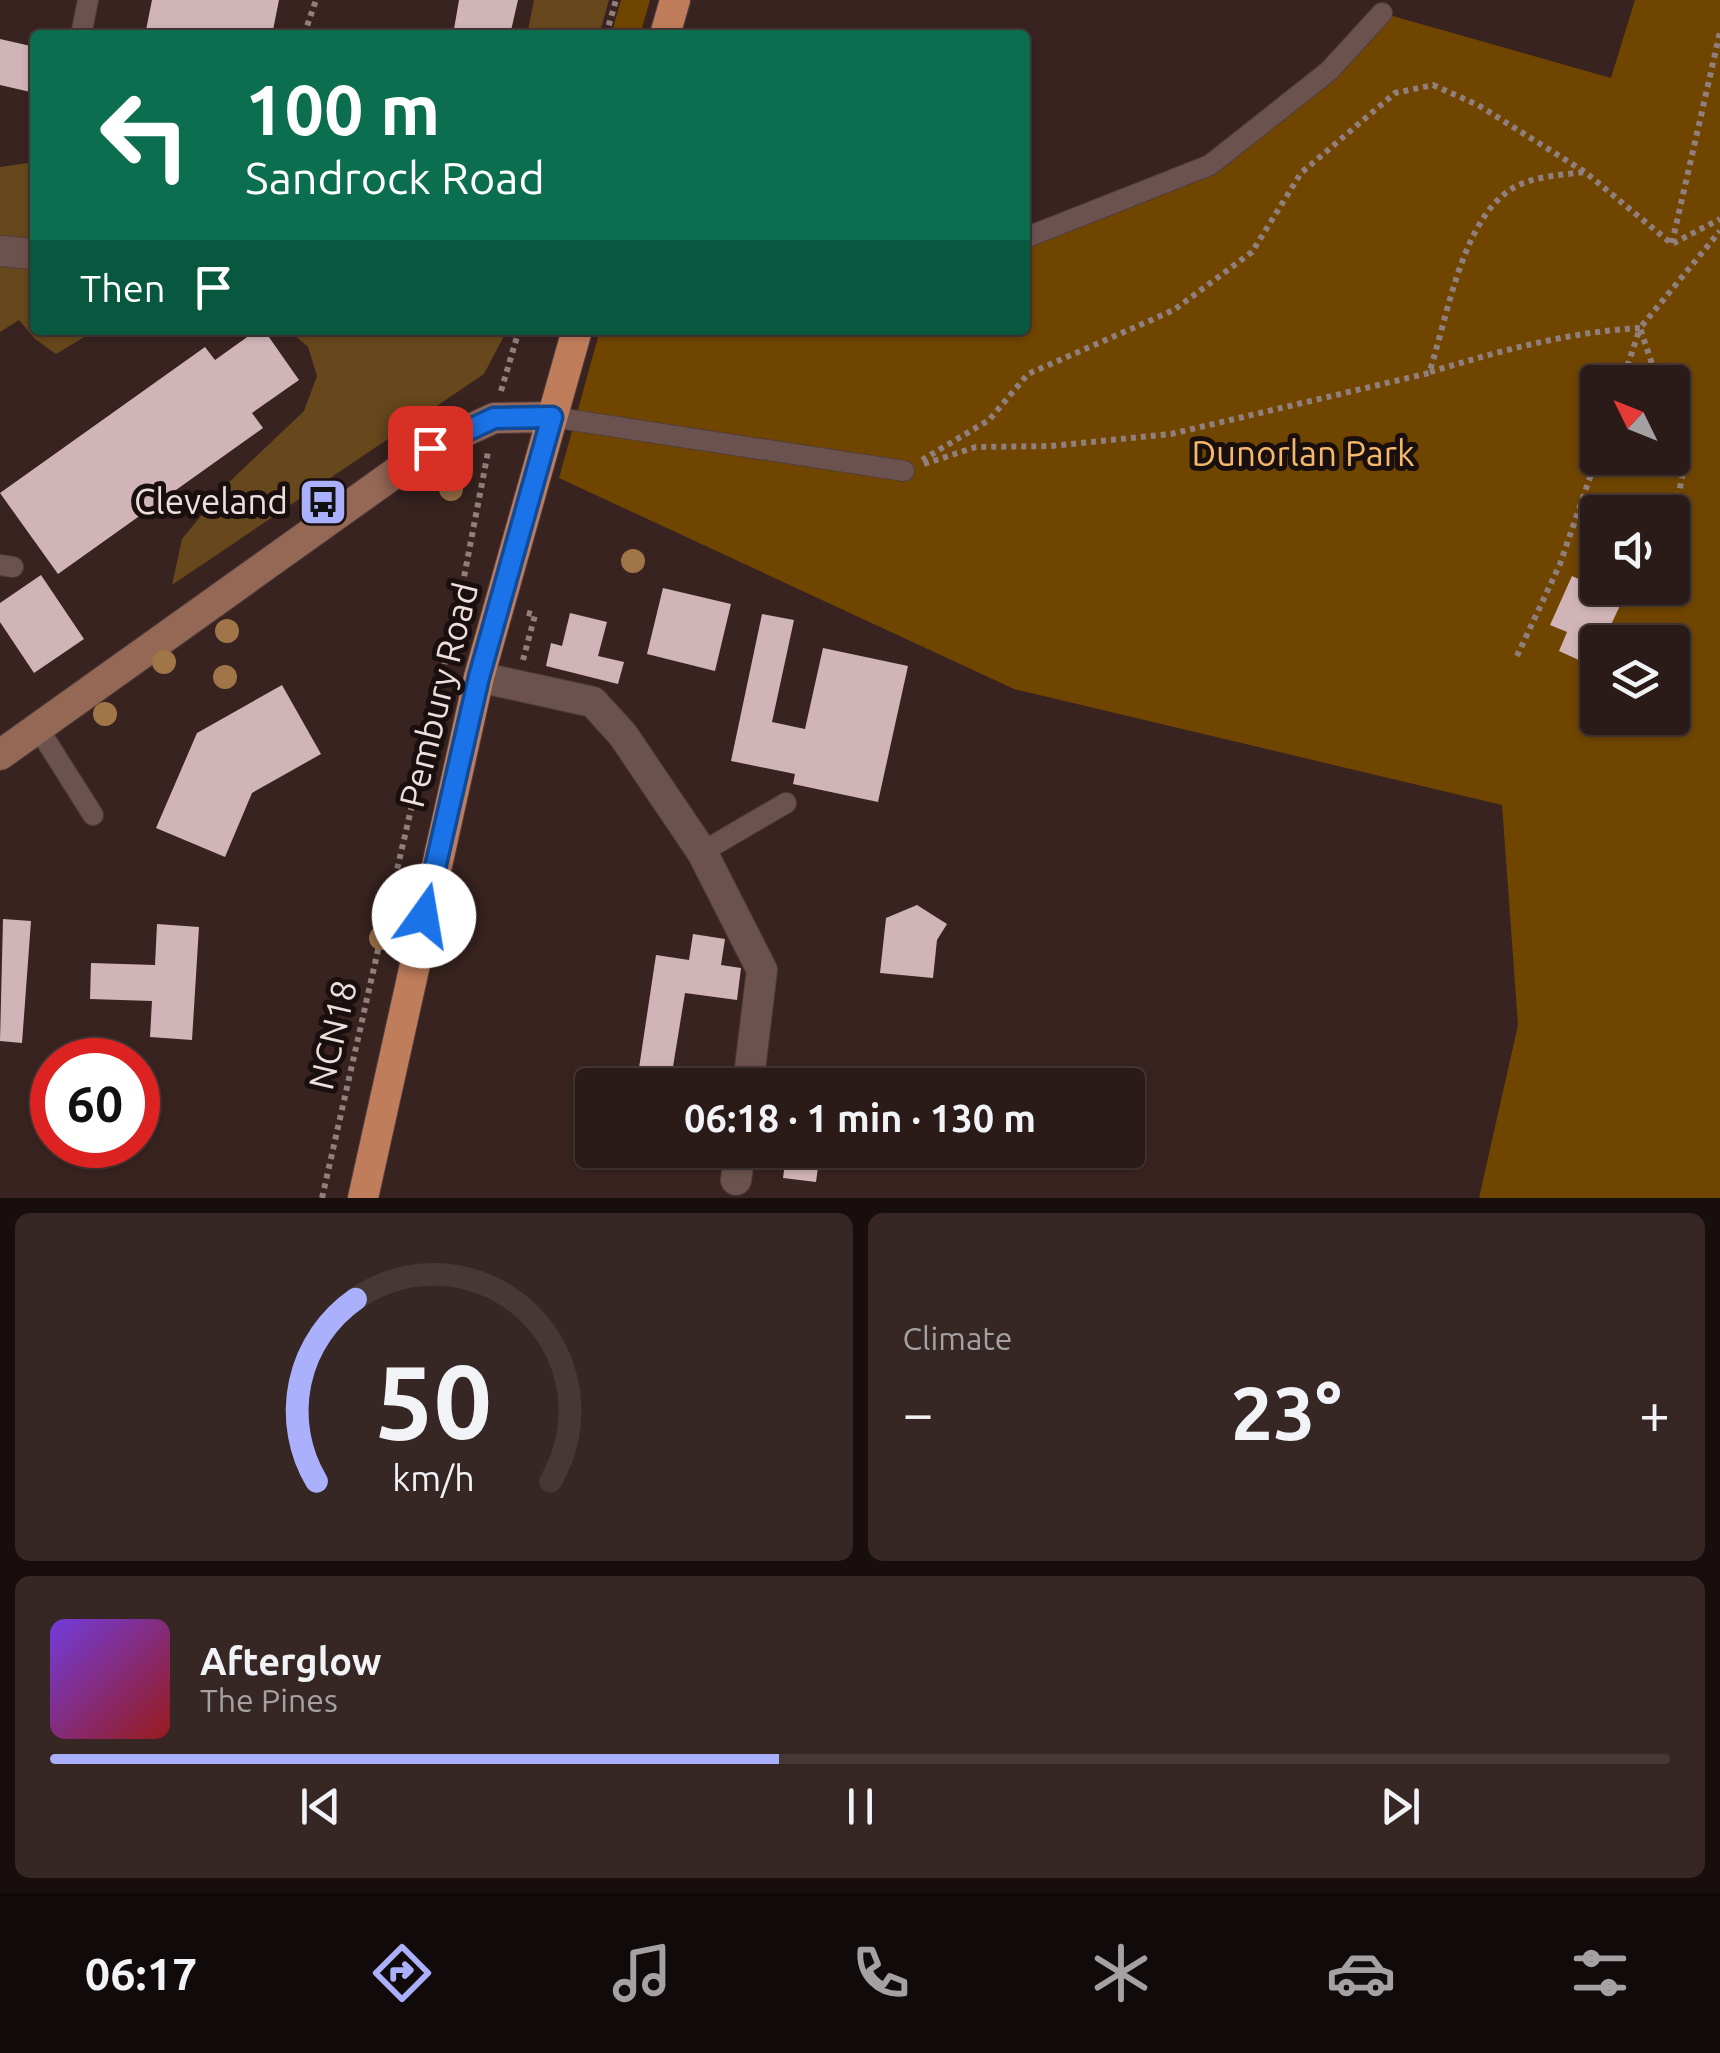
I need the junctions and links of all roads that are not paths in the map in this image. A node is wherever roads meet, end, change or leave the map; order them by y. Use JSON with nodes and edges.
{"nodes":[{"id":1,"x":88,"y":0,"type":"edge"},
{"id":2,"x":675,"y":0,"type":"edge"},
{"id":3,"x":1382,"y":13,"type":"dead end"},
{"id":4,"x":82,"y":30,"type":"edge"},
{"id":5,"x":666,"y":30,"type":"edge"},
{"id":6,"x":1030,"y":236,"type":"edge"},
{"id":7,"x":0,"y":251,"type":"edge"},
{"id":8,"x":30,"y":254,"type":"edge"},
{"id":9,"x":576,"y":335,"type":"edge"},
{"id":10,"x":552,"y":417,"type":"junction"},
{"id":11,"x":904,"y":471,"type":"road end"},
{"id":12,"x":479,"y":677,"type":"junction"},
{"id":13,"x":38,"y":728,"type":"junction"},
{"id":14,"x":0,"y":755,"type":"edge"},
{"id":15,"x":786,"y":803,"type":"dead end"},
{"id":16,"x":93,"y":815,"type":"dead end"},
{"id":17,"x":702,"y":852,"type":"junction"},
{"id":18,"x":750,"y":1068,"type":"edge"},
{"id":19,"x":364,"y":1198,"type":"edge"}],
"edges":[{"from":1,"to":4,"type":"lane"},
{"from":2,"to":5,"type":"main road"},
{"from":3,"to":6,"type":"lane"},
{"from":7,"to":8,"type":"street"},
{"from":9,"to":10,"type":"main road","name":"Pembury Road"},
{"from":10,"to":11,"type":"lane"},
{"from":10,"to":12,"type":"main road","name":"Pembury Road"},
{"from":10,"to":13,"type":"street"},
{"from":12,"to":17,"type":"street"},
{"from":12,"to":19,"type":"main road","name":"Pembury Road"},
{"from":13,"to":14,"type":"street"},
{"from":13,"to":16,"type":"lane"},
{"from":15,"to":17,"type":"lane"},
{"from":17,"to":18,"type":"street"}]}
